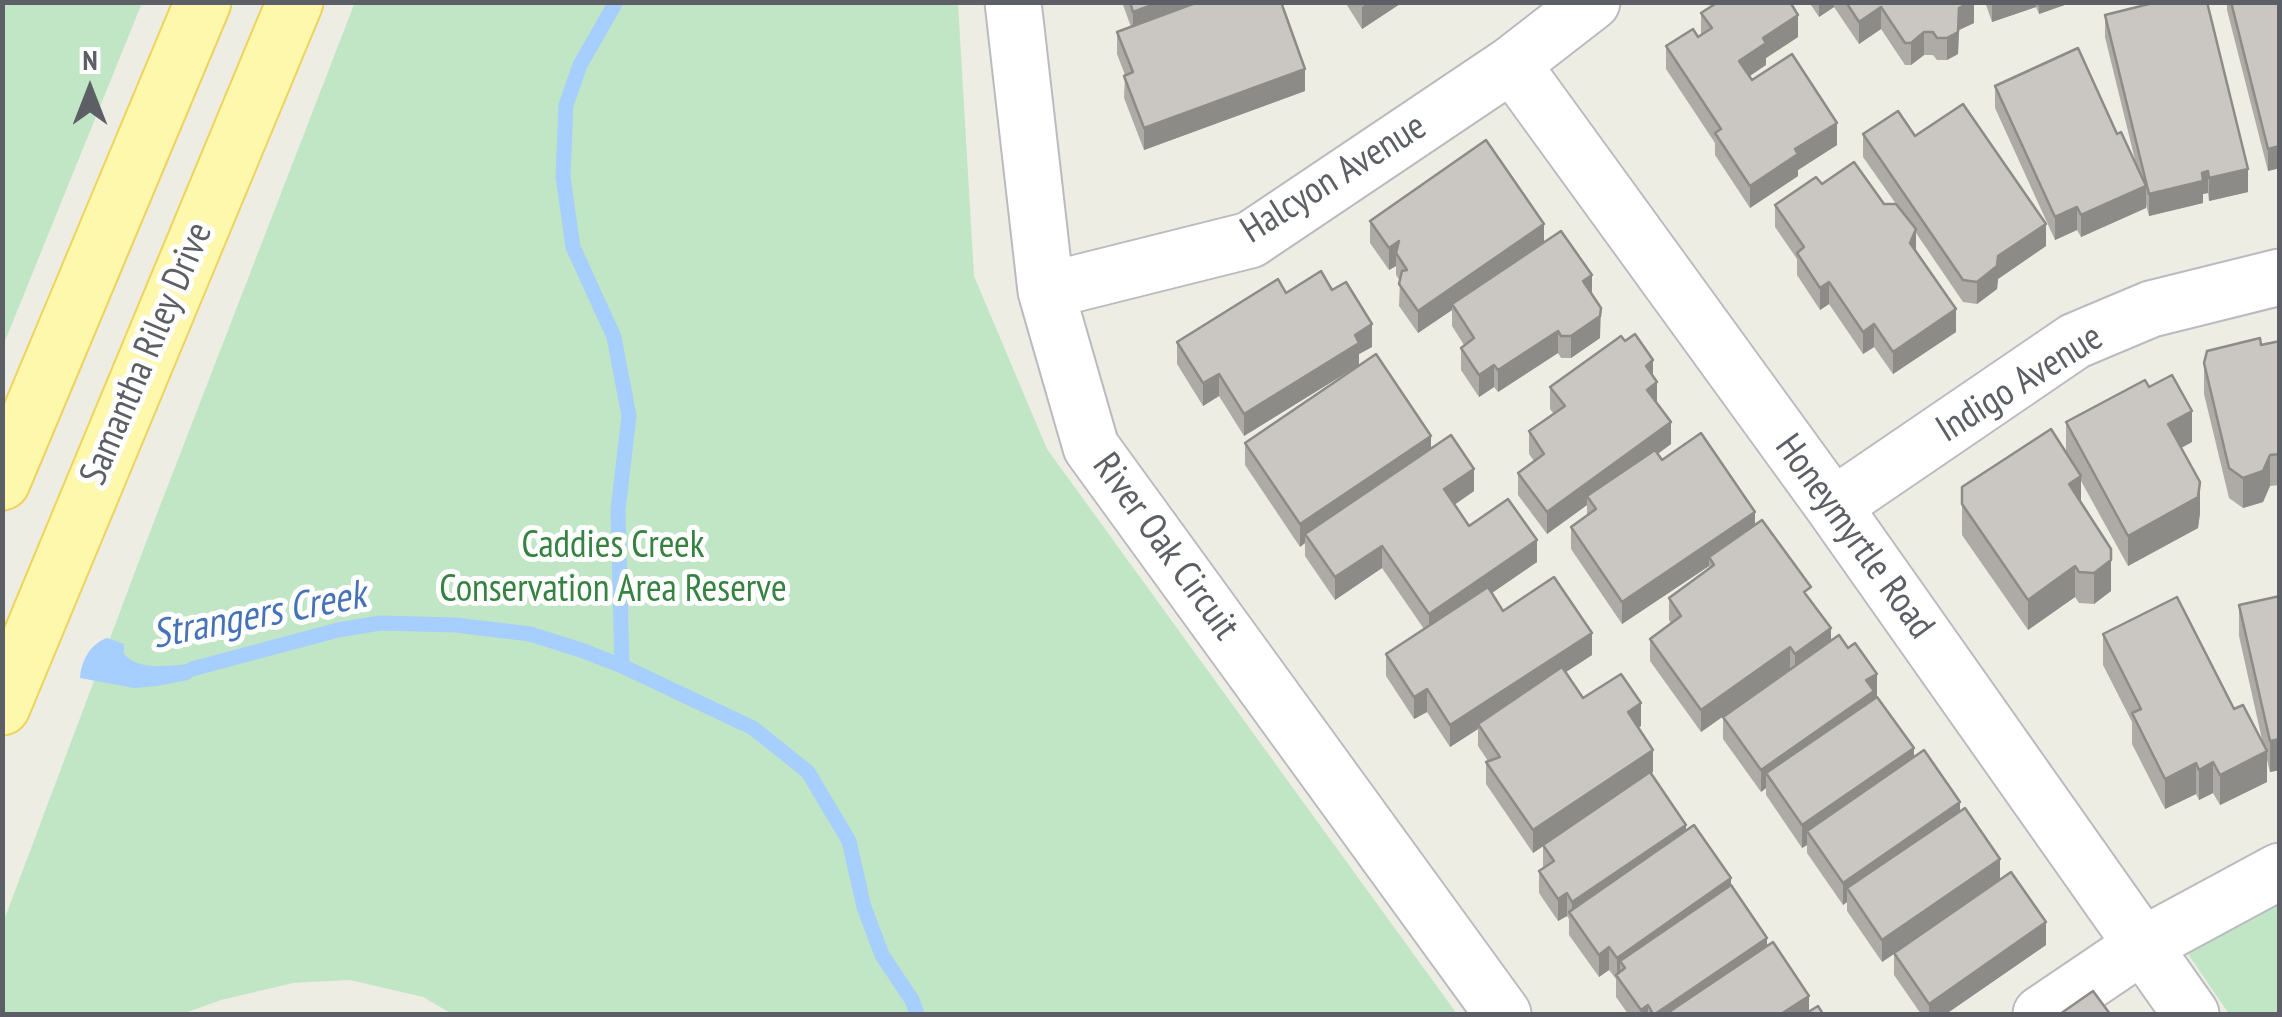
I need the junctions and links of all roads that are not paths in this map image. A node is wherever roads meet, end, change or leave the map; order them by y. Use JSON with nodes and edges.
{"nodes":[{"id":1,"x":203,"y":2,"type":"edge"},
{"id":2,"x":294,"y":2,"type":"edge"},
{"id":3,"x":1014,"y":2,"type":"edge"},
{"id":4,"x":1592,"y":2,"type":"edge"},
{"id":5,"x":1512,"y":64,"type":"junction"},
{"id":6,"x":2280,"y":278,"type":"edge"},
{"id":7,"x":1046,"y":291,"type":"junction"},
{"id":8,"x":2,"y":482,"type":"edge"},
{"id":9,"x":1833,"y":506,"type":"junction"},
{"id":10,"x":3,"y":707,"type":"edge"},
{"id":11,"x":2280,"y":871,"type":"edge"},
{"id":12,"x":2144,"y":945,"type":"junction"},
{"id":13,"x":1503,"y":1014,"type":"edge"},
{"id":14,"x":2040,"y":1014,"type":"edge"},
{"id":15,"x":2191,"y":1014,"type":"edge"}],
"edges":[{"from":1,"to":8,"type":"main road"},
{"from":2,"to":10,"type":"main road","name":"Samantha Riley Drive"},
{"from":3,"to":7,"type":"street","name":"River Oak Circuit"},
{"from":4,"to":5,"type":"street","name":"Halcyon Avenue"},
{"from":5,"to":7,"type":"street","name":"Halcyon Avenue"},
{"from":5,"to":9,"type":"street","name":"Honeymyrtle Road"},
{"from":6,"to":9,"type":"street","name":"Indigo Avenue"},
{"from":7,"to":13,"type":"street","name":"River Oak Circuit"},
{"from":9,"to":12,"type":"street","name":"Honeymyrtle Road"},
{"from":11,"to":12,"type":"street"},
{"from":12,"to":14,"type":"street"},
{"from":12,"to":15,"type":"street","name":"Honeymyrtle Road"}]}
